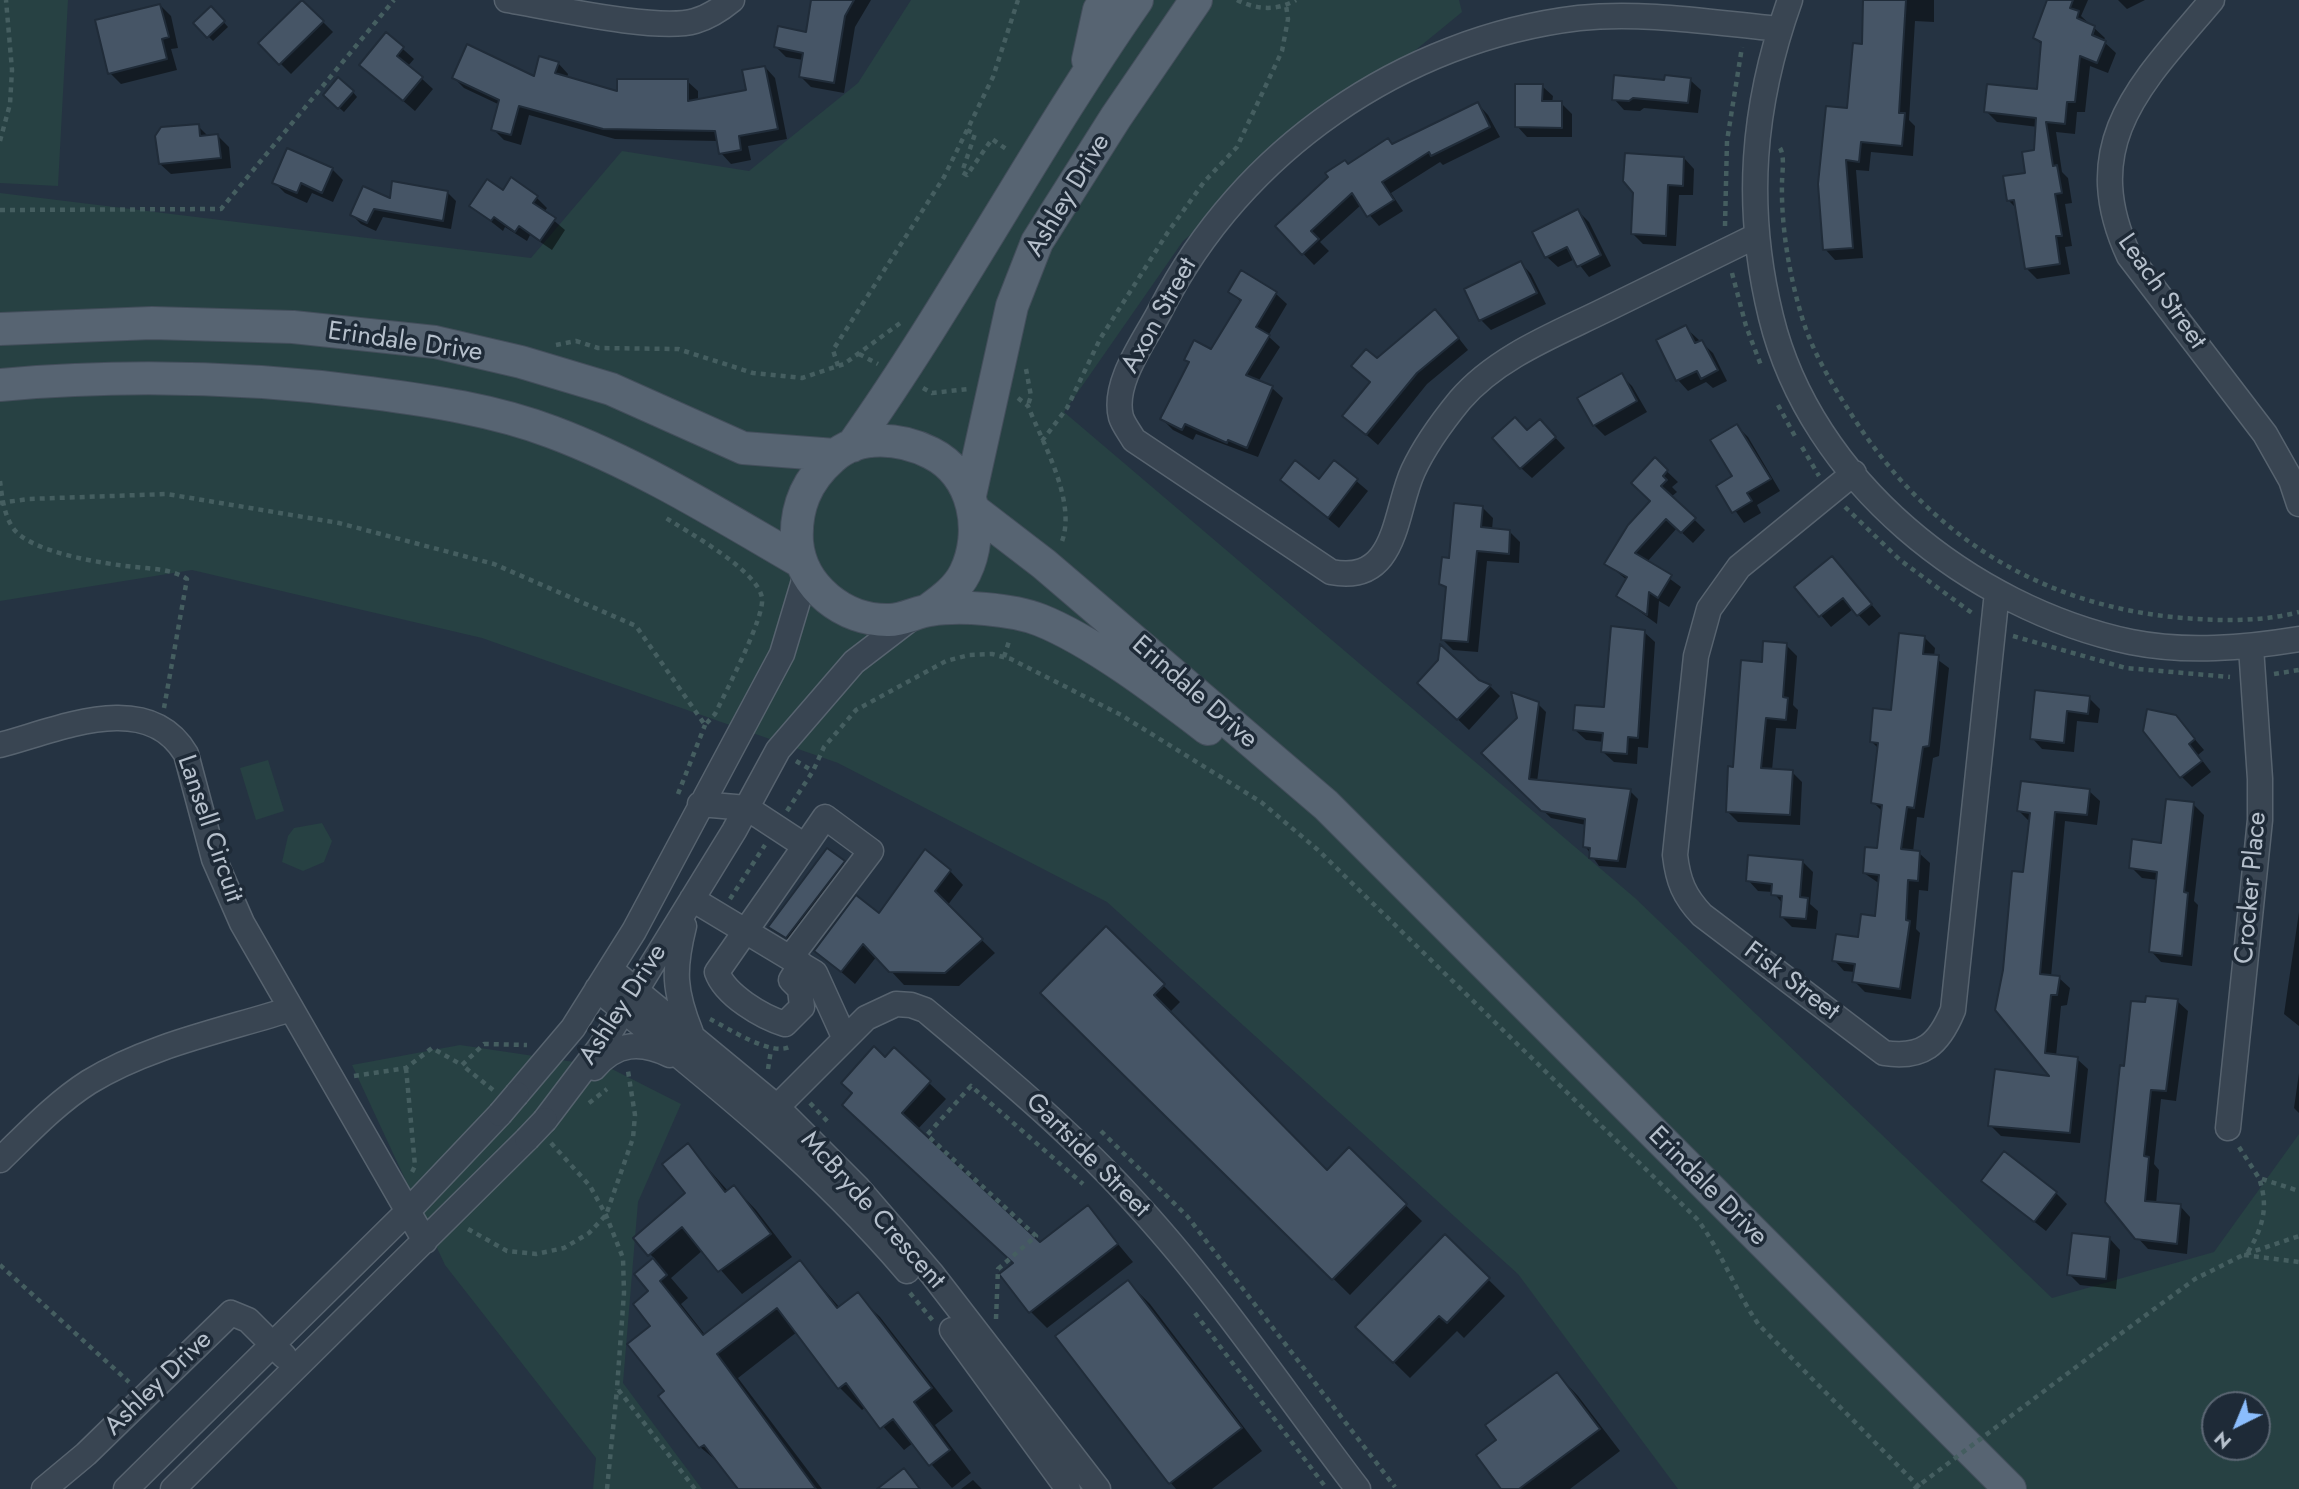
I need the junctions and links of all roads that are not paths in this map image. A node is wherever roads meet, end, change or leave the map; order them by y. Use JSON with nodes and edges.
{"nodes":[{"id":1,"x":507,"y":0,"type":"edge"},
{"id":2,"x":732,"y":0,"type":"edge"},
{"id":3,"x":1105,"y":0,"type":"edge"},
{"id":4,"x":1137,"y":0,"type":"edge"},
{"id":5,"x":1790,"y":0,"type":"edge"},
{"id":6,"x":2212,"y":0,"type":"edge"},
{"id":7,"x":1194,"y":2,"type":"edge"},
{"id":8,"x":1780,"y":29,"type":"junction"},
{"id":9,"x":1084,"y":75,"type":"junction"},
{"id":10,"x":1756,"y":236,"type":"junction"},
{"id":11,"x":7,"y":328,"type":"edge"},
{"id":12,"x":4,"y":385,"type":"edge"},
{"id":13,"x":843,"y":450,"type":"junction"},
{"id":14,"x":1854,"y":473,"type":"junction"},
{"id":15,"x":972,"y":503,"type":"junction"},
{"id":16,"x":2299,"y":504,"type":"edge"},
{"id":17,"x":804,"y":568,"type":"junction"},
{"id":18,"x":1997,"y":592,"type":"junction"},
{"id":19,"x":921,"y":613,"type":"junction"},
{"id":20,"x":2299,"y":639,"type":"edge"},
{"id":21,"x":2251,"y":647,"type":"junction"},
{"id":22,"x":0,"y":745,"type":"edge"},
{"id":23,"x":700,"y":804,"type":"junction"},
{"id":24,"x":747,"y":808,"type":"junction"},
{"id":25,"x":805,"y":846,"type":"junction"},
{"id":26,"x":1404,"y":884,"type":"junction"},
{"id":27,"x":690,"y":902,"type":"junction"},
{"id":28,"x":744,"y":930,"type":"junction"},
{"id":29,"x":796,"y":961,"type":"junction"},
{"id":30,"x":604,"y":979,"type":"junction"},
{"id":31,"x":630,"y":1000,"type":"junction"},
{"id":32,"x":291,"y":1009,"type":"junction"},
{"id":33,"x":692,"y":1037,"type":"junction"},
{"id":34,"x":845,"y":1039,"type":"junction"},
{"id":35,"x":690,"y":1064,"type":"junction"},
{"id":36,"x":562,"y":1094,"type":"junction"},
{"id":37,"x":769,"y":1115,"type":"junction"},
{"id":38,"x":2228,"y":1128,"type":"road end"},
{"id":39,"x":0,"y":1160,"type":"edge"},
{"id":40,"x":404,"y":1205,"type":"junction"},
{"id":41,"x":425,"y":1241,"type":"junction"},
{"id":42,"x":978,"y":1335,"type":"junction"},
{"id":43,"x":274,"y":1346,"type":"junction"},
{"id":44,"x":297,"y":1369,"type":"junction"},
{"id":45,"x":44,"y":1489,"type":"edge"},
{"id":46,"x":126,"y":1489,"type":"edge"},
{"id":47,"x":173,"y":1489,"type":"edge"},
{"id":48,"x":1068,"y":1489,"type":"edge"},
{"id":49,"x":1098,"y":1489,"type":"edge"},
{"id":50,"x":1359,"y":1489,"type":"edge"},
{"id":51,"x":2010,"y":1489,"type":"edge"}],
"edges":[{"from":1,"to":2,"type":"street"},
{"from":3,"to":9,"type":"main road"},
{"from":4,"to":9,"type":"main road","name":"Ashley Drive"},
{"from":5,"to":8,"type":"street"},
{"from":6,"to":16,"type":"street","name":"Leach Street"},
{"from":7,"to":15,"type":"main road","name":"Ashley Drive"},
{"from":8,"to":10,"type":"street"},
{"from":8,"to":10,"type":"street","name":"Axon Street"},
{"from":9,"to":13,"type":"main road","name":"Ashley Drive"},
{"from":10,"to":14,"type":"street"},
{"from":11,"to":13,"type":"main road","name":"Erindale Drive"},
{"from":12,"to":17,"type":"main road","name":"Erindale Drive"},
{"from":13,"to":15,"type":"main road"},
{"from":13,"to":17,"type":"main road"},
{"from":14,"to":18,"type":"street"},
{"from":14,"to":18,"type":"street","name":"Fisk Street"},
{"from":15,"to":19,"type":"main road"},
{"from":15,"to":26,"type":"main road","name":"Erindale Drive"},
{"from":17,"to":19,"type":"main road"},
{"from":17,"to":23,"type":"street","name":"Ashley Drive"},
{"from":18,"to":21,"type":"street"},
{"from":19,"to":24,"type":"street","name":"Ashley Drive"},
{"from":19,"to":26,"type":"main road","name":"Erindale Drive"},
{"from":20,"to":21,"type":"street"},
{"from":21,"to":38,"type":"street","name":"Crocker Place"},
{"from":22,"to":32,"type":"street","name":"Lansell Circuit"},
{"from":23,"to":24,"type":"street"},
{"from":23,"to":30,"type":"street","name":"Ashley Drive"},
{"from":24,"to":25,"type":"street"},
{"from":24,"to":27,"type":"street","name":"Ashley Drive"},
{"from":25,"to":28,"type":"street"},
{"from":25,"to":29,"type":"street"},
{"from":26,"to":51,"type":"main road","name":"Erindale Drive"},
{"from":27,"to":28,"type":"street"},
{"from":27,"to":31,"type":"street","name":"Ashley Drive"},
{"from":27,"to":33,"type":"street"},
{"from":28,"to":29,"type":"street"},
{"from":28,"to":29,"type":"street"},
{"from":29,"to":34,"type":"street"},
{"from":30,"to":31,"type":"street","name":"McBryde Crescent"},
{"from":30,"to":40,"type":"street","name":"Ashley Drive"},
{"from":31,"to":33,"type":"street","name":"McBryde Crescent"},
{"from":31,"to":35,"type":"street","name":"McBryde Crescent"},
{"from":31,"to":36,"type":"street","name":"Ashley Drive"},
{"from":32,"to":39,"type":"street"},
{"from":32,"to":40,"type":"street","name":"Lansell Circuit"},
{"from":33,"to":37,"type":"street","name":"McBryde Crescent"},
{"from":34,"to":37,"type":"street","name":"Gartside Street"},
{"from":34,"to":50,"type":"street","name":"Gartside Street"},
{"from":35,"to":36,"type":"street"},
{"from":35,"to":37,"type":"street","name":"McBryde Crescent"},
{"from":36,"to":41,"type":"street","name":"Ashley Drive"},
{"from":37,"to":42,"type":"street","name":"McBryde Crescent"},
{"from":40,"to":41,"type":"street","name":"Lansell Circuit"},
{"from":40,"to":43,"type":"street","name":"Ashley Drive"},
{"from":41,"to":44,"type":"street","name":"Ashley Drive"},
{"from":42,"to":48,"type":"street","name":"McBryde Crescent"},
{"from":42,"to":49,"type":"street","name":"McBryde Crescent"},
{"from":43,"to":44,"type":"street","name":"Ashley Drive"},
{"from":43,"to":45,"type":"street","name":"Ashley Drive"},
{"from":43,"to":46,"type":"street","name":"Ashley Drive"},
{"from":44,"to":47,"type":"street","name":"Ashley Drive"}]}
